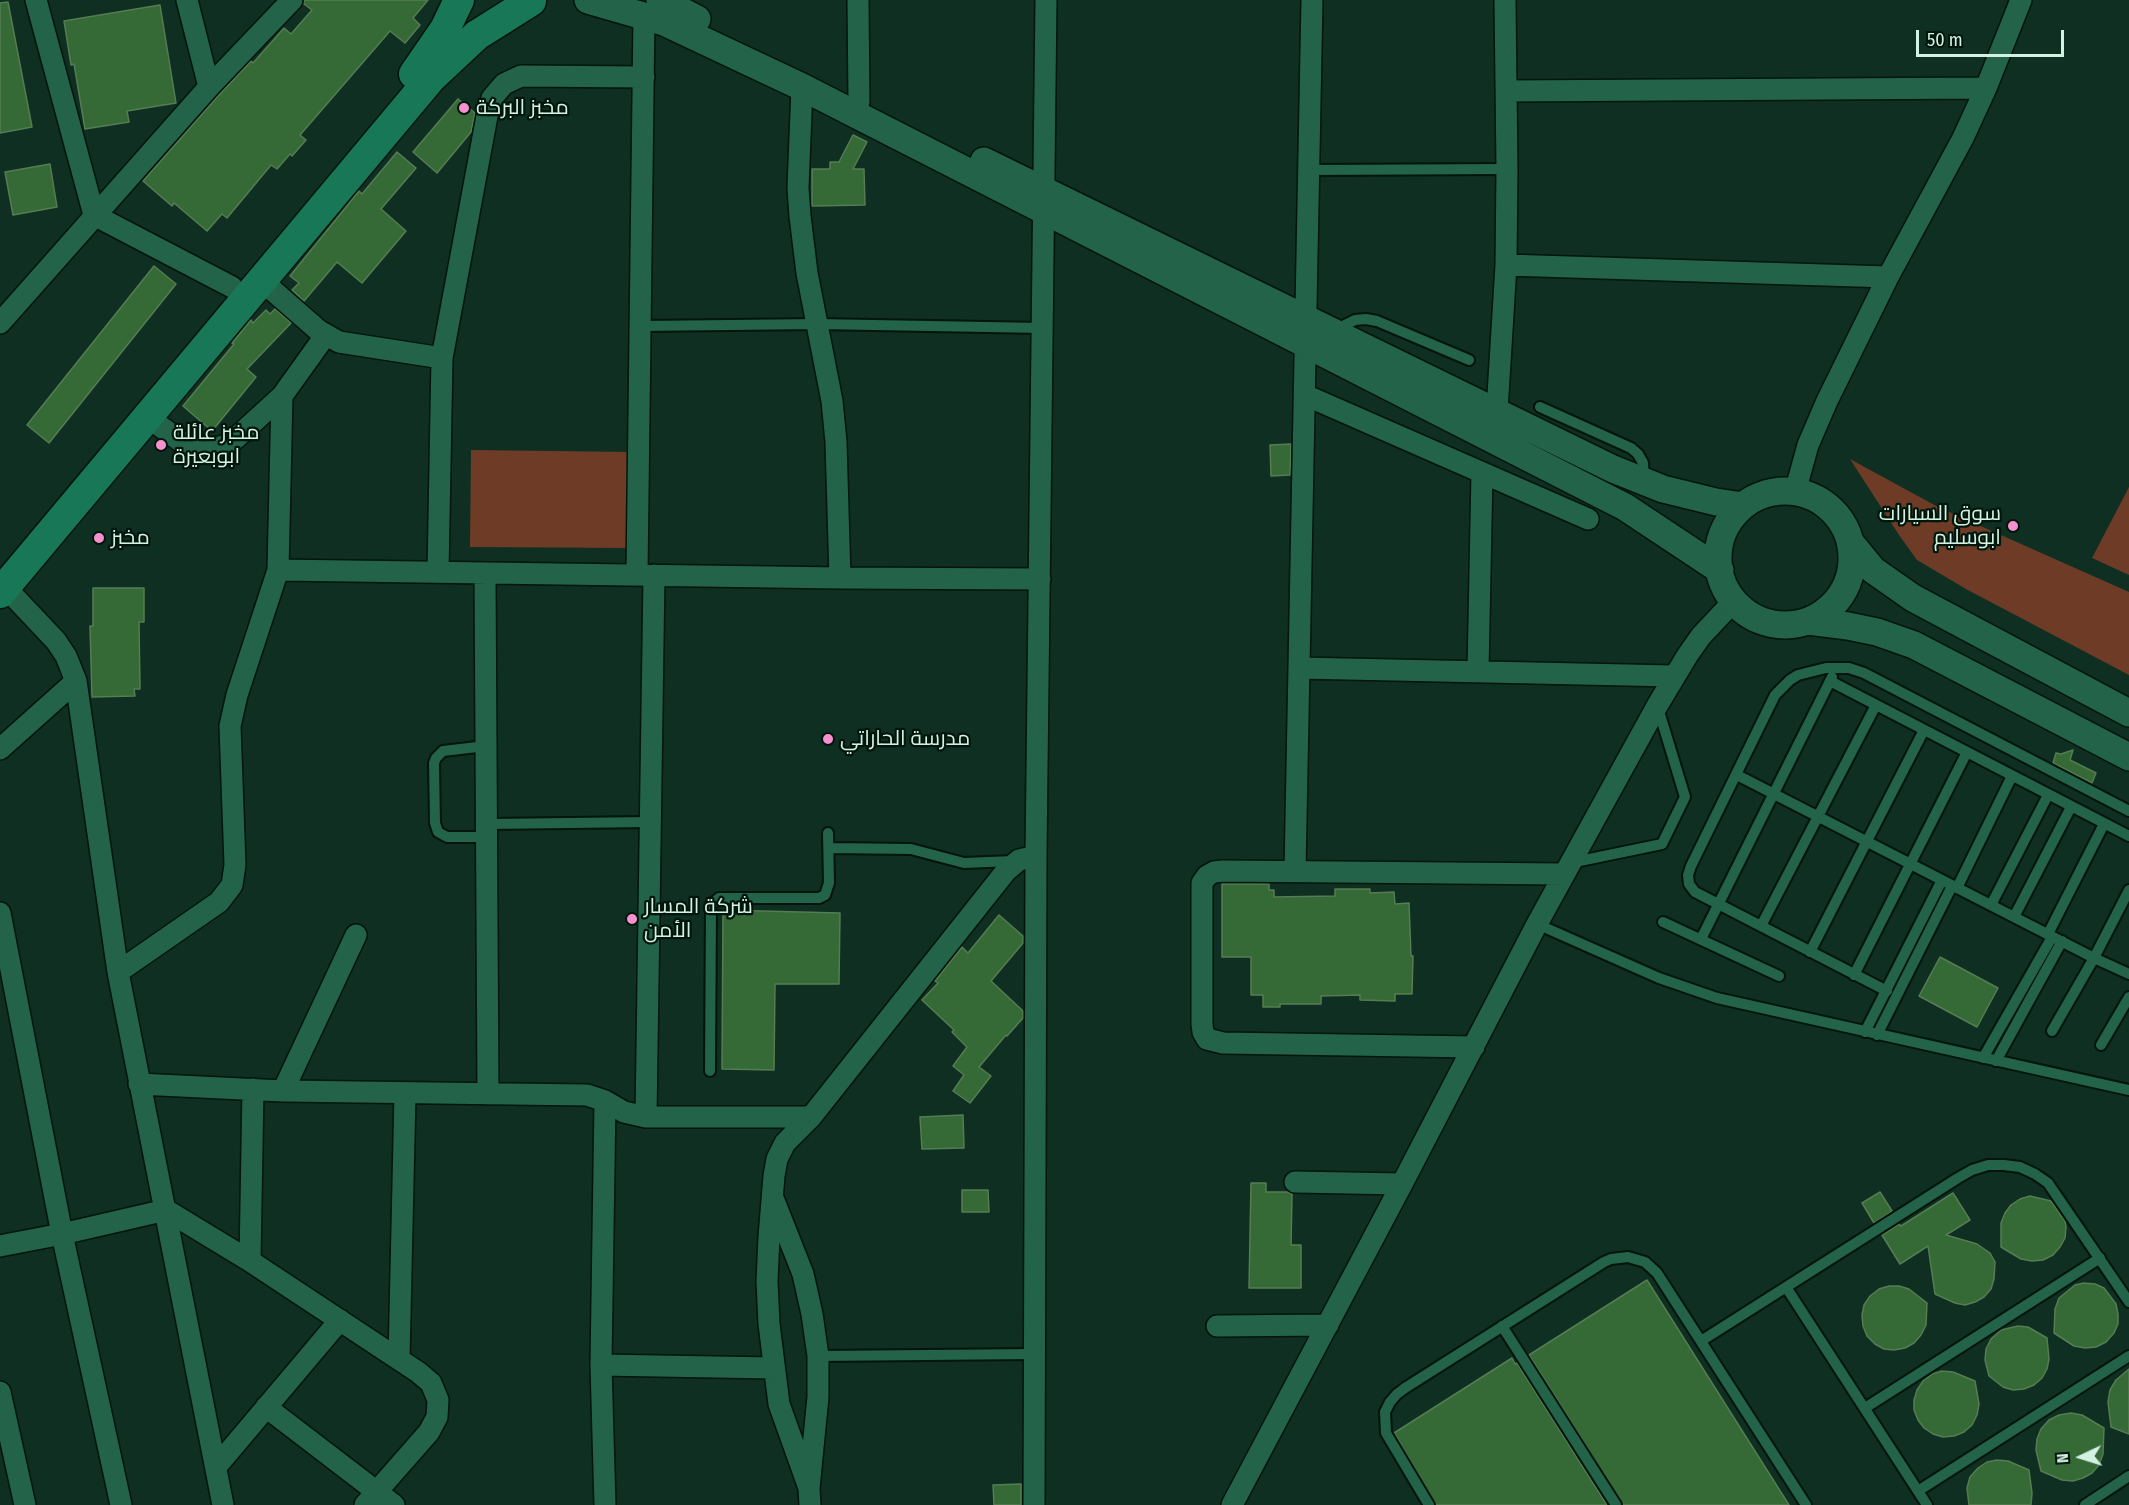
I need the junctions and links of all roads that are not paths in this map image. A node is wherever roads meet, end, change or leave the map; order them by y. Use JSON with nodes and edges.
{"nodes":[{"id":1,"x":36,"y":0,"type":"edge"},
{"id":2,"x":187,"y":0,"type":"edge"},
{"id":3,"x":292,"y":0,"type":"edge"},
{"id":4,"x":459,"y":0,"type":"edge"},
{"id":5,"x":530,"y":0,"type":"edge"},
{"id":6,"x":588,"y":0,"type":"edge"},
{"id":7,"x":858,"y":0,"type":"edge"},
{"id":8,"x":1046,"y":0,"type":"edge"},
{"id":9,"x":1312,"y":0,"type":"edge"},
{"id":10,"x":1505,"y":0,"type":"edge"},
{"id":11,"x":2021,"y":0,"type":"edge"},
{"id":12,"x":652,"y":8,"type":"edge"},
{"id":13,"x":644,"y":76,"type":"junction"},
{"id":14,"x":209,"y":87,"type":"junction"},
{"id":15,"x":802,"y":87,"type":"junction"},
{"id":16,"x":1986,"y":88,"type":"junction"},
{"id":17,"x":1506,"y":91,"type":"junction"},
{"id":18,"x":859,"y":102,"type":"junction"},
{"id":19,"x":1507,"y":169,"type":"junction"},
{"id":20,"x":1309,"y":170,"type":"junction"},
{"id":21,"x":1044,"y":200,"type":"junction"},
{"id":22,"x":94,"y":215,"type":"junction"},
{"id":23,"x":1506,"y":265,"type":"junction"},
{"id":24,"x":1888,"y":277,"type":"junction"},
{"id":25,"x":262,"y":281,"type":"junction"},
{"id":26,"x":232,"y":287,"type":"junction"},
{"id":27,"x":0,"y":323,"type":"edge"},
{"id":28,"x":817,"y":324,"type":"junction"},
{"id":29,"x":641,"y":326,"type":"junction"},
{"id":30,"x":1043,"y":328,"type":"junction"},
{"id":31,"x":1307,"y":330,"type":"junction"},
{"id":32,"x":1337,"y":332,"type":"junction"},
{"id":33,"x":326,"y":336,"type":"junction"},
{"id":34,"x":442,"y":358,"type":"junction"},
{"id":35,"x":1469,"y":360,"type":"dead end"},
{"id":36,"x":282,"y":396,"type":"junction"},
{"id":37,"x":1305,"y":396,"type":"junction"},
{"id":38,"x":1540,"y":407,"type":"dead end"},
{"id":39,"x":1497,"y":411,"type":"junction"},
{"id":40,"x":149,"y":418,"type":"junction"},
{"id":41,"x":1482,"y":473,"type":"junction"},
{"id":42,"x":1644,"y":482,"type":"junction"},
{"id":43,"x":1795,"y":492,"type":"junction"},
{"id":44,"x":1743,"y":506,"type":"junction"},
{"id":45,"x":1588,"y":519,"type":"dead end"},
{"id":46,"x":1850,"y":542,"type":"junction"},
{"id":47,"x":278,"y":570,"type":"junction"},
{"id":48,"x":1720,"y":570,"type":"junction"},
{"id":49,"x":438,"y":572,"type":"junction"},
{"id":50,"x":485,"y":573,"type":"junction"},
{"id":51,"x":646,"y":575,"type":"junction"},
{"id":52,"x":840,"y":578,"type":"junction"},
{"id":53,"x":1040,"y":579,"type":"junction"},
{"id":54,"x":2,"y":582,"type":"edge"},
{"id":55,"x":1734,"y":601,"type":"junction"},
{"id":56,"x":1808,"y":621,"type":"junction"},
{"id":57,"x":1299,"y":668,"type":"junction"},
{"id":58,"x":1838,"y":668,"type":"junction"},
{"id":59,"x":1478,"y":671,"type":"junction"},
{"id":60,"x":1674,"y":676,"type":"junction"},
{"id":61,"x":76,"y":681,"type":"junction"},
{"id":62,"x":1830,"y":681,"type":"junction"},
{"id":63,"x":1657,"y":705,"type":"junction"},
{"id":64,"x":1876,"y":705,"type":"junction"},
{"id":65,"x":2129,"y":713,"type":"edge"},
{"id":66,"x":1924,"y":730,"type":"junction"},
{"id":67,"x":486,"y":746,"type":"junction"},
{"id":68,"x":0,"y":749,"type":"edge"},
{"id":69,"x":1967,"y":752,"type":"junction"},
{"id":70,"x":2129,"y":757,"type":"edge"},
{"id":71,"x":1737,"y":775,"type":"junction"},
{"id":72,"x":2012,"y":776,"type":"junction"},
{"id":73,"x":1773,"y":794,"type":"junction"},
{"id":74,"x":2048,"y":795,"type":"junction"},
{"id":75,"x":2072,"y":807,"type":"junction"},
{"id":76,"x":2129,"y":811,"type":"edge"},
{"id":77,"x":1818,"y":817,"type":"junction"},
{"id":78,"x":650,"y":822,"type":"junction"},
{"id":79,"x":2104,"y":824,"type":"junction"},
{"id":80,"x":487,"y":831,"type":"junction"},
{"id":81,"x":828,"y":833,"type":"dead end"},
{"id":82,"x":2129,"y":836,"type":"edge"},
{"id":83,"x":1866,"y":842,"type":"junction"},
{"id":84,"x":829,"y":848,"type":"junction"},
{"id":85,"x":1027,"y":858,"type":"junction"},
{"id":86,"x":1910,"y":864,"type":"junction"},
{"id":87,"x":1567,"y":869,"type":"junction"},
{"id":88,"x":1295,"y":871,"type":"junction"},
{"id":89,"x":1942,"y":880,"type":"junction"},
{"id":90,"x":1955,"y":887,"type":"junction"},
{"id":91,"x":2129,"y":890,"type":"edge"},
{"id":92,"x":1719,"y":905,"type":"junction"},
{"id":93,"x":1991,"y":905,"type":"junction"},
{"id":94,"x":0,"y":913,"type":"edge"},
{"id":95,"x":2014,"y":917,"type":"junction"},
{"id":96,"x":1663,"y":922,"type":"dead end"},
{"id":97,"x":1537,"y":924,"type":"junction"},
{"id":98,"x":1761,"y":926,"type":"junction"},
{"id":99,"x":356,"y":935,"type":"dead end"},
{"id":100,"x":2054,"y":937,"type":"junction"},
{"id":101,"x":1701,"y":939,"type":"junction"},
{"id":102,"x":1810,"y":952,"type":"junction"},
{"id":103,"x":2094,"y":958,"type":"junction"},
{"id":104,"x":118,"y":972,"type":"junction"},
{"id":105,"x":2129,"y":974,"type":"edge"},
{"id":106,"x":1854,"y":975,"type":"junction"},
{"id":107,"x":1779,"y":976,"type":"dead end"},
{"id":108,"x":1887,"y":992,"type":"junction"},
{"id":109,"x":2129,"y":997,"type":"edge"},
{"id":110,"x":2052,"y":1031,"type":"dead end"},
{"id":111,"x":1865,"y":1032,"type":"junction"},
{"id":112,"x":1877,"y":1035,"type":"junction"},
{"id":113,"x":2101,"y":1045,"type":"dead end"},
{"id":114,"x":1474,"y":1047,"type":"junction"},
{"id":115,"x":1983,"y":1058,"type":"junction"},
{"id":116,"x":1996,"y":1061,"type":"junction"},
{"id":117,"x":710,"y":1071,"type":"dead end"},
{"id":118,"x":139,"y":1084,"type":"junction"},
{"id":119,"x":253,"y":1089,"type":"junction"},
{"id":120,"x":2129,"y":1090,"type":"edge"},
{"id":121,"x":283,"y":1091,"type":"junction"},
{"id":122,"x":405,"y":1094,"type":"junction"},
{"id":123,"x":488,"y":1094,"type":"junction"},
{"id":124,"x":605,"y":1101,"type":"junction"},
{"id":125,"x":646,"y":1117,"type":"junction"},
{"id":126,"x":811,"y":1117,"type":"junction"},
{"id":127,"x":1295,"y":1182,"type":"dead end"},
{"id":128,"x":1402,"y":1184,"type":"junction"},
{"id":129,"x":772,"y":1195,"type":"junction"},
{"id":130,"x":166,"y":1210,"type":"junction"},
{"id":131,"x":62,"y":1234,"type":"junction"},
{"id":132,"x":0,"y":1246,"type":"edge"},
{"id":133,"x":2100,"y":1258,"type":"junction"},
{"id":134,"x":250,"y":1261,"type":"junction"},
{"id":135,"x":1786,"y":1287,"type":"junction"},
{"id":136,"x":2129,"y":1302,"type":"edge"},
{"id":137,"x":340,"y":1320,"type":"junction"},
{"id":138,"x":1328,"y":1324,"type":"junction"},
{"id":139,"x":1218,"y":1326,"type":"dead end"},
{"id":140,"x":1502,"y":1326,"type":"junction"},
{"id":141,"x":1701,"y":1341,"type":"junction"},
{"id":142,"x":1034,"y":1354,"type":"junction"},
{"id":143,"x":818,"y":1356,"type":"junction"},
{"id":144,"x":2129,"y":1356,"type":"edge"},
{"id":145,"x":399,"y":1359,"type":"junction"},
{"id":146,"x":601,"y":1365,"type":"junction"},
{"id":147,"x":773,"y":1368,"type":"junction"},
{"id":148,"x":0,"y":1392,"type":"edge"},
{"id":149,"x":266,"y":1407,"type":"junction"},
{"id":150,"x":1865,"y":1408,"type":"junction"},
{"id":151,"x":216,"y":1467,"type":"junction"},
{"id":152,"x":2129,"y":1476,"type":"edge"},
{"id":153,"x":1918,"y":1491,"type":"junction"},
{"id":154,"x":809,"y":1496,"type":"edge"},
{"id":155,"x":371,"y":1498,"type":"edge"},
{"id":156,"x":25,"y":1505,"type":"edge"},
{"id":157,"x":121,"y":1505,"type":"edge"},
{"id":158,"x":223,"y":1505,"type":"edge"},
{"id":159,"x":394,"y":1505,"type":"edge"},
{"id":160,"x":605,"y":1505,"type":"edge"},
{"id":161,"x":1034,"y":1505,"type":"edge"},
{"id":162,"x":1232,"y":1505,"type":"edge"},
{"id":163,"x":1430,"y":1505,"type":"edge"},
{"id":164,"x":1616,"y":1505,"type":"edge"},
{"id":165,"x":1806,"y":1505,"type":"edge"},
{"id":166,"x":1927,"y":1505,"type":"edge"},
{"id":167,"x":2085,"y":1505,"type":"edge"}],
"edges":[{"from":1,"to":22,"type":"street"},
{"from":2,"to":14,"type":"street"},
{"from":3,"to":14,"type":"street"},
{"from":4,"to":26,"type":"main road"},
{"from":5,"to":25,"type":"main road"},
{"from":6,"to":12,"type":"street"},
{"from":7,"to":18,"type":"street"},
{"from":8,"to":21,"type":"street"},
{"from":9,"to":20,"type":"street"},
{"from":10,"to":17,"type":"street"},
{"from":11,"to":16,"type":"street"},
{"from":12,"to":13,"type":"street"},
{"from":12,"to":15,"type":"street"},
{"from":12,"to":18,"type":"street"},
{"from":13,"to":29,"type":"street"},
{"from":13,"to":34,"type":"street"},
{"from":14,"to":22,"type":"street"},
{"from":15,"to":21,"type":"street"},
{"from":15,"to":28,"type":"street"},
{"from":16,"to":17,"type":"street"},
{"from":16,"to":24,"type":"street"},
{"from":17,"to":19,"type":"street"},
{"from":18,"to":21,"type":"street"},
{"from":19,"to":20,"type":"lane"},
{"from":19,"to":23,"type":"street"},
{"from":20,"to":31,"type":"street"},
{"from":21,"to":30,"type":"street"},
{"from":21,"to":31,"type":"street"},
{"from":22,"to":26,"type":"street"},
{"from":22,"to":27,"type":"street"},
{"from":23,"to":24,"type":"street"},
{"from":23,"to":39,"type":"street"},
{"from":24,"to":43,"type":"street"},
{"from":25,"to":33,"type":"street"},
{"from":25,"to":40,"type":"main road"},
{"from":26,"to":54,"type":"main road"},
{"from":28,"to":29,"type":"lane"},
{"from":28,"to":30,"type":"lane"},
{"from":28,"to":52,"type":"street"},
{"from":29,"to":51,"type":"street"},
{"from":30,"to":53,"type":"street"},
{"from":31,"to":32,"type":"street"},
{"from":31,"to":37,"type":"street"},
{"from":31,"to":48,"type":"street"},
{"from":32,"to":35,"type":"lane"},
{"from":32,"to":39,"type":"street"},
{"from":33,"to":34,"type":"street"},
{"from":33,"to":36,"type":"street"},
{"from":34,"to":49,"type":"street"},
{"from":36,"to":40,"type":"street"},
{"from":36,"to":47,"type":"street"},
{"from":37,"to":41,"type":"street"},
{"from":37,"to":57,"type":"street"},
{"from":38,"to":42,"type":"lane"},
{"from":39,"to":42,"type":"street"},
{"from":40,"to":54,"type":"main road"},
{"from":41,"to":45,"type":"street"},
{"from":41,"to":59,"type":"street"},
{"from":42,"to":44,"type":"street"},
{"from":43,"to":44,"type":"street"},
{"from":43,"to":46,"type":"street"},
{"from":44,"to":48,"type":"street"},
{"from":46,"to":56,"type":"street"},
{"from":46,"to":65,"type":"street"},
{"from":47,"to":49,"type":"street"},
{"from":47,"to":104,"type":"street"},
{"from":48,"to":55,"type":"street"},
{"from":49,"to":50,"type":"street"},
{"from":50,"to":51,"type":"street"},
{"from":50,"to":67,"type":"street"},
{"from":51,"to":52,"type":"street"},
{"from":51,"to":78,"type":"street"},
{"from":52,"to":53,"type":"street"},
{"from":53,"to":85,"type":"street"},
{"from":54,"to":61,"type":"street"},
{"from":55,"to":56,"type":"street"},
{"from":55,"to":60,"type":"street"},
{"from":56,"to":70,"type":"street"},
{"from":57,"to":59,"type":"street"},
{"from":57,"to":88,"type":"street"},
{"from":58,"to":62,"type":"lane"},
{"from":58,"to":71,"type":"lane"},
{"from":58,"to":76,"type":"lane"},
{"from":59,"to":60,"type":"street"},
{"from":60,"to":63,"type":"street"},
{"from":61,"to":68,"type":"street"},
{"from":61,"to":104,"type":"street"},
{"from":62,"to":64,"type":"lane"},
{"from":62,"to":73,"type":"lane"},
{"from":63,"to":87,"type":"street"},
{"from":63,"to":87,"type":"lane"},
{"from":64,"to":66,"type":"lane"},
{"from":64,"to":77,"type":"lane"},
{"from":66,"to":69,"type":"lane"},
{"from":66,"to":83,"type":"lane"},
{"from":67,"to":80,"type":"street"},
{"from":67,"to":80,"type":"lane"},
{"from":69,"to":72,"type":"lane"},
{"from":69,"to":86,"type":"lane"},
{"from":71,"to":73,"type":"lane"},
{"from":71,"to":92,"type":"lane"},
{"from":72,"to":74,"type":"lane"},
{"from":72,"to":90,"type":"lane"},
{"from":73,"to":77,"type":"lane"},
{"from":73,"to":92,"type":"lane"},
{"from":74,"to":75,"type":"lane"},
{"from":74,"to":93,"type":"lane"},
{"from":75,"to":79,"type":"lane"},
{"from":75,"to":95,"type":"lane"},
{"from":77,"to":83,"type":"lane"},
{"from":77,"to":98,"type":"lane"},
{"from":78,"to":80,"type":"lane"},
{"from":78,"to":125,"type":"street"},
{"from":79,"to":82,"type":"lane"},
{"from":79,"to":100,"type":"lane"},
{"from":80,"to":123,"type":"street"},
{"from":81,"to":84,"type":"lane"},
{"from":83,"to":86,"type":"lane"},
{"from":83,"to":102,"type":"lane"},
{"from":84,"to":85,"type":"lane"},
{"from":84,"to":117,"type":"lane"},
{"from":85,"to":126,"type":"street"},
{"from":85,"to":142,"type":"street"},
{"from":86,"to":89,"type":"lane"},
{"from":86,"to":106,"type":"lane"},
{"from":87,"to":88,"type":"street"},
{"from":87,"to":97,"type":"street"},
{"from":88,"to":114,"type":"street"},
{"from":89,"to":90,"type":"lane"},
{"from":89,"to":108,"type":"lane"},
{"from":90,"to":93,"type":"lane"},
{"from":90,"to":112,"type":"lane"},
{"from":91,"to":103,"type":"lane"},
{"from":92,"to":98,"type":"lane"},
{"from":92,"to":101,"type":"lane"},
{"from":93,"to":95,"type":"lane"},
{"from":94,"to":131,"type":"street"},
{"from":95,"to":100,"type":"lane"},
{"from":96,"to":101,"type":"lane"},
{"from":97,"to":111,"type":"lane"},
{"from":97,"to":114,"type":"street"},
{"from":98,"to":102,"type":"lane"},
{"from":99,"to":121,"type":"street"},
{"from":100,"to":103,"type":"lane"},
{"from":100,"to":115,"type":"lane"},
{"from":100,"to":116,"type":"lane"},
{"from":101,"to":107,"type":"lane"},
{"from":102,"to":106,"type":"lane"},
{"from":103,"to":105,"type":"lane"},
{"from":103,"to":110,"type":"lane"},
{"from":104,"to":118,"type":"street"},
{"from":106,"to":108,"type":"lane"},
{"from":108,"to":111,"type":"lane"},
{"from":109,"to":113,"type":"lane"},
{"from":111,"to":112,"type":"lane"},
{"from":112,"to":115,"type":"lane"},
{"from":114,"to":128,"type":"street"},
{"from":115,"to":116,"type":"lane"},
{"from":116,"to":120,"type":"lane"},
{"from":118,"to":119,"type":"street"},
{"from":118,"to":130,"type":"street"},
{"from":119,"to":121,"type":"street"},
{"from":119,"to":134,"type":"street"},
{"from":121,"to":122,"type":"street"},
{"from":122,"to":123,"type":"street"},
{"from":122,"to":145,"type":"street"},
{"from":123,"to":124,"type":"street"},
{"from":124,"to":125,"type":"street"},
{"from":124,"to":146,"type":"street"},
{"from":125,"to":126,"type":"street"},
{"from":126,"to":129,"type":"street"},
{"from":127,"to":128,"type":"street"},
{"from":128,"to":138,"type":"street"},
{"from":129,"to":143,"type":"street"},
{"from":129,"to":147,"type":"street"},
{"from":130,"to":131,"type":"street"},
{"from":130,"to":134,"type":"street"},
{"from":130,"to":151,"type":"street"},
{"from":131,"to":132,"type":"street"},
{"from":131,"to":157,"type":"street"},
{"from":133,"to":135,"type":"lane"},
{"from":133,"to":136,"type":"lane"},
{"from":133,"to":150,"type":"lane"},
{"from":134,"to":137,"type":"street"},
{"from":135,"to":141,"type":"lane"},
{"from":135,"to":150,"type":"lane"},
{"from":137,"to":145,"type":"street"},
{"from":137,"to":149,"type":"street"},
{"from":138,"to":139,"type":"street"},
{"from":138,"to":162,"type":"street"},
{"from":140,"to":141,"type":"lane"},
{"from":140,"to":163,"type":"lane"},
{"from":140,"to":164,"type":"lane"},
{"from":141,"to":165,"type":"lane"},
{"from":142,"to":143,"type":"lane"},
{"from":142,"to":161,"type":"street"},
{"from":143,"to":154,"type":"street"},
{"from":144,"to":153,"type":"lane"},
{"from":145,"to":155,"type":"street"},
{"from":146,"to":147,"type":"street"},
{"from":146,"to":160,"type":"street"},
{"from":147,"to":154,"type":"street"},
{"from":148,"to":156,"type":"street"},
{"from":149,"to":151,"type":"street"},
{"from":149,"to":155,"type":"street"},
{"from":150,"to":153,"type":"lane"},
{"from":151,"to":158,"type":"street"},
{"from":152,"to":167,"type":"lane"},
{"from":153,"to":166,"type":"lane"},
{"from":155,"to":159,"type":"street"}]}
